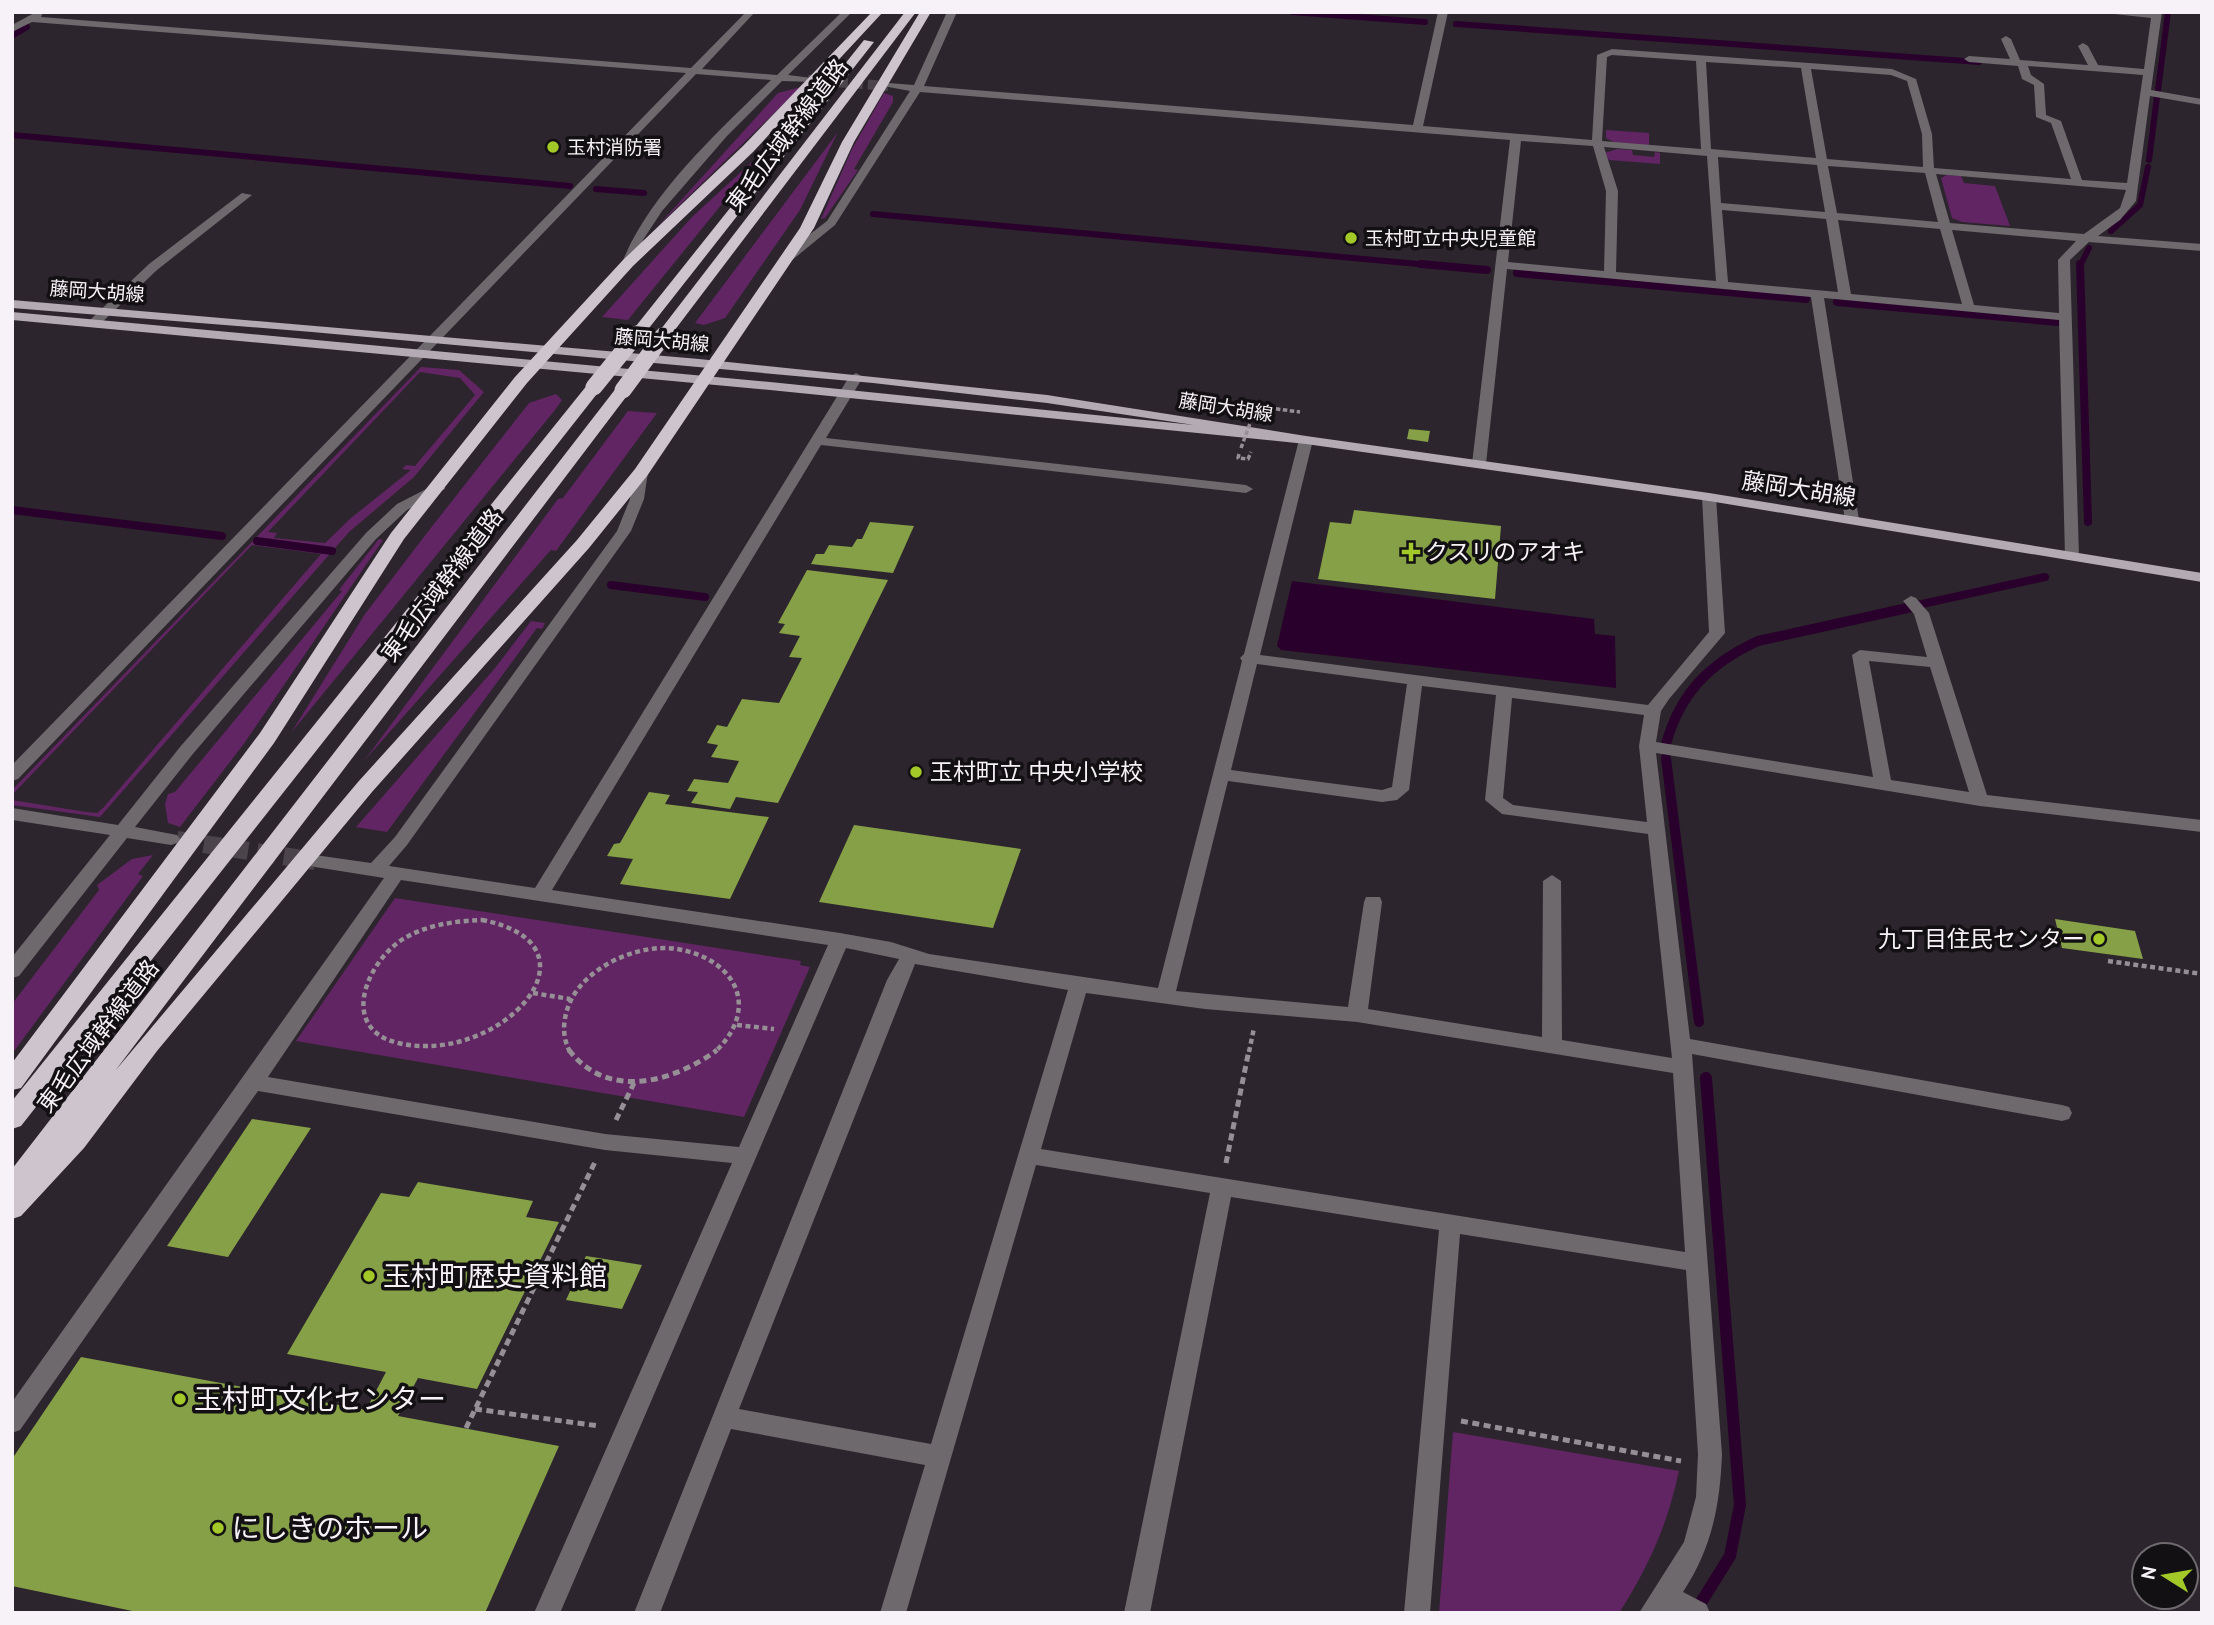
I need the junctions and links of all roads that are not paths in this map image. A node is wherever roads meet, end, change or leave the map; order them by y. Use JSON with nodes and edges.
{"nodes":[{"id":1,"x":42,"y":12,"type":"edge"},
{"id":2,"x":751,"y":12,"type":"edge"},
{"id":3,"x":848,"y":12,"type":"edge"},
{"id":4,"x":878,"y":12,"type":"edge"},
{"id":5,"x":892,"y":12,"type":"edge"},
{"id":6,"x":911,"y":12,"type":"edge"},
{"id":7,"x":926,"y":12,"type":"edge"},
{"id":8,"x":952,"y":12,"type":"edge"},
{"id":9,"x":1443,"y":12,"type":"edge"},
{"id":10,"x":2100,"y":12,"type":"edge"},
{"id":11,"x":2157,"y":14,"type":"edge"},
{"id":12,"x":31,"y":19,"type":"junction"},
{"id":13,"x":12,"y":29,"type":"edge"},
{"id":14,"x":2006,"y":38,"type":"dead end"},
{"id":15,"x":2083,"y":46,"type":"dead end"},
{"id":16,"x":1700,"y":59,"type":"junction"},
{"id":17,"x":1969,"y":59,"type":"dead end"},
{"id":18,"x":2019,"y":62,"type":"junction"},
{"id":19,"x":1806,"y":66,"type":"junction"},
{"id":20,"x":2094,"y":67,"type":"junction"},
{"id":21,"x":696,"y":71,"type":"junction"},
{"id":22,"x":2148,"y":72,"type":"junction"},
{"id":23,"x":779,"y":78,"type":"junction"},
{"id":24,"x":808,"y":80,"type":"tunnel mouth"},
{"id":25,"x":888,"y":86,"type":"tunnel mouth"},
{"id":26,"x":917,"y":88,"type":"junction"},
{"id":27,"x":2147,"y":92,"type":"junction"},
{"id":28,"x":2202,"y":102,"type":"edge"},
{"id":29,"x":1417,"y":129,"type":"junction"},
{"id":30,"x":1516,"y":138,"type":"junction"},
{"id":31,"x":1597,"y":143,"type":"junction"},
{"id":32,"x":1709,"y":152,"type":"junction"},
{"id":33,"x":1820,"y":160,"type":"junction"},
{"id":34,"x":1929,"y":169,"type":"junction"},
{"id":35,"x":2077,"y":181,"type":"junction"},
{"id":36,"x":2133,"y":187,"type":"junction"},
{"id":37,"x":246,"y":195,"type":"dead end"},
{"id":38,"x":1716,"y":206,"type":"junction"},
{"id":39,"x":1832,"y":215,"type":"junction"},
{"id":40,"x":1945,"y":224,"type":"junction"},
{"id":41,"x":2087,"y":236,"type":"junction"},
{"id":42,"x":2202,"y":248,"type":"edge"},
{"id":43,"x":787,"y":258,"type":"junction"},
{"id":44,"x":628,"y":263,"type":"junction"},
{"id":45,"x":1502,"y":265,"type":"junction"},
{"id":46,"x":1610,"y":275,"type":"junction"},
{"id":47,"x":1722,"y":286,"type":"junction"},
{"id":48,"x":1817,"y":295,"type":"junction"},
{"id":49,"x":1845,"y":296,"type":"junction"},
{"id":50,"x":12,"y":304,"type":"edge"},
{"id":51,"x":1969,"y":308,"type":"junction"},
{"id":52,"x":110,"y":311,"type":"junction"},
{"id":53,"x":12,"y":316,"type":"edge"},
{"id":54,"x":183,"y":317,"type":"junction"},
{"id":55,"x":2064,"y":317,"type":"junction"},
{"id":56,"x":93,"y":324,"type":"junction"},
{"id":57,"x":560,"y":336,"type":"junction"},
{"id":58,"x":436,"y":339,"type":"junction"},
{"id":59,"x":423,"y":352,"type":"junction"},
{"id":60,"x":579,"y":352,"type":"junction"},
{"id":61,"x":541,"y":358,"type":"junction"},
{"id":62,"x":707,"y":378,"type":"junction"},
{"id":63,"x":852,"y":384,"type":"junction"},
{"id":64,"x":1306,"y":440,"type":"junction"},
{"id":65,"x":818,"y":441,"type":"junction"},
{"id":66,"x":1479,"y":464,"type":"junction"},
{"id":67,"x":641,"y":472,"type":"junction"},
{"id":68,"x":440,"y":486,"type":"junction"},
{"id":69,"x":1246,"y":489,"type":"dead end"},
{"id":70,"x":1709,"y":498,"type":"junction"},
{"id":71,"x":1852,"y":520,"type":"junction"},
{"id":72,"x":2072,"y":556,"type":"junction"},
{"id":73,"x":2202,"y":578,"type":"edge"},
{"id":74,"x":1916,"y":607,"type":"dead end"},
{"id":75,"x":1248,"y":659,"type":"junction"},
{"id":76,"x":1938,"y":663,"type":"junction"},
{"id":77,"x":1415,"y":681,"type":"junction"},
{"id":78,"x":1504,"y":692,"type":"junction"},
{"id":79,"x":1653,"y":711,"type":"junction"},
{"id":80,"x":1647,"y":746,"type":"junction"},
{"id":81,"x":1220,"y":774,"type":"junction"},
{"id":82,"x":12,"y":775,"type":"edge"},
{"id":83,"x":1883,"y":785,"type":"junction"},
{"id":84,"x":1980,"y":800,"type":"junction"},
{"id":85,"x":12,"y":814,"type":"edge"},
{"id":86,"x":2202,"y":826,"type":"edge"},
{"id":87,"x":1656,"y":829,"type":"junction"},
{"id":88,"x":122,"y":832,"type":"junction"},
{"id":89,"x":171,"y":839,"type":"tunnel mouth"},
{"id":90,"x":315,"y":861,"type":"tunnel mouth"},
{"id":91,"x":376,"y":869,"type":"junction"},
{"id":92,"x":397,"y":873,"type":"junction"},
{"id":93,"x":1552,"y":881,"type":"dead end"},
{"id":94,"x":540,"y":894,"type":"junction"},
{"id":95,"x":1373,"y":902,"type":"dead end"},
{"id":96,"x":840,"y":940,"type":"junction"},
{"id":97,"x":910,"y":956,"type":"junction"},
{"id":98,"x":12,"y":971,"type":"edge"},
{"id":99,"x":1079,"y":985,"type":"junction"},
{"id":100,"x":1165,"y":997,"type":"junction"},
{"id":101,"x":1357,"y":1015,"type":"junction"},
{"id":102,"x":1552,"y":1046,"type":"junction"},
{"id":103,"x":1681,"y":1056,"type":"junction"},
{"id":104,"x":12,"y":1080,"type":"edge"},
{"id":105,"x":253,"y":1083,"type":"junction"},
{"id":106,"x":2062,"y":1113,"type":"dead end"},
{"id":107,"x":12,"y":1119,"type":"edge"},
{"id":108,"x":1027,"y":1155,"type":"junction"},
{"id":109,"x":745,"y":1156,"type":"junction"},
{"id":110,"x":1223,"y":1179,"type":"junction"},
{"id":111,"x":12,"y":1188,"type":"edge"},
{"id":112,"x":12,"y":1208,"type":"edge"},
{"id":113,"x":1450,"y":1225,"type":"junction"},
{"id":114,"x":1698,"y":1264,"type":"junction"},
{"id":115,"x":723,"y":1418,"type":"junction"},
{"id":116,"x":12,"y":1422,"type":"edge"},
{"id":117,"x":939,"y":1457,"type":"junction"},
{"id":118,"x":1675,"y":1606,"type":"edge"},
{"id":119,"x":547,"y":1613,"type":"edge"},
{"id":120,"x":647,"y":1613,"type":"edge"},
{"id":121,"x":893,"y":1613,"type":"edge"},
{"id":122,"x":1137,"y":1613,"type":"edge"},
{"id":123,"x":1417,"y":1613,"type":"edge"}],
"edges":[{"from":1,"to":12,"type":"street"},
{"from":2,"to":21,"type":"street"},
{"from":3,"to":23,"type":"street"},
{"from":4,"to":44,"type":"highway"},
{"from":5,"to":107,"type":"highway","name":"東毛広域幹線道路","bridge":true},
{"from":6,"to":111,"type":"highway","name":"東毛広域幹線道路","bridge":true},
{"from":7,"to":43,"type":"highway"},
{"from":8,"to":26,"type":"street"},
{"from":9,"to":29,"type":"street"},
{"from":10,"to":11,"type":"street"},
{"from":11,"to":22,"type":"street"},
{"from":12,"to":13,"type":"street"},
{"from":12,"to":21,"type":"street"},
{"from":14,"to":18,"type":"street"},
{"from":15,"to":20,"type":"street"},
{"from":16,"to":19,"type":"street"},
{"from":16,"to":31,"type":"street"},
{"from":16,"to":32,"type":"street"},
{"from":17,"to":18,"type":"street"},
{"from":18,"to":20,"type":"street"},
{"from":18,"to":35,"type":"street"},
{"from":19,"to":33,"type":"street"},
{"from":19,"to":34,"type":"street"},
{"from":20,"to":22,"type":"street"},
{"from":21,"to":23,"type":"street"},
{"from":21,"to":58,"type":"street"},
{"from":22,"to":27,"type":"street"},
{"from":23,"to":24,"type":"street"},
{"from":23,"to":44,"type":"street"},
{"from":25,"to":26,"type":"street"},
{"from":26,"to":29,"type":"street"},
{"from":26,"to":43,"type":"street"},
{"from":27,"to":28,"type":"street"},
{"from":27,"to":36,"type":"street"},
{"from":29,"to":30,"type":"street"},
{"from":30,"to":31,"type":"street"},
{"from":30,"to":45,"type":"street"},
{"from":31,"to":32,"type":"street"},
{"from":31,"to":46,"type":"street"},
{"from":32,"to":33,"type":"street"},
{"from":32,"to":38,"type":"street"},
{"from":33,"to":34,"type":"street"},
{"from":33,"to":39,"type":"street"},
{"from":34,"to":35,"type":"street"},
{"from":34,"to":40,"type":"street"},
{"from":35,"to":36,"type":"street"},
{"from":36,"to":41,"type":"street"},
{"from":37,"to":52,"type":"street"},
{"from":38,"to":39,"type":"street"},
{"from":38,"to":47,"type":"street"},
{"from":39,"to":40,"type":"street"},
{"from":39,"to":49,"type":"street"},
{"from":40,"to":41,"type":"street"},
{"from":40,"to":51,"type":"street"},
{"from":41,"to":42,"type":"street"},
{"from":41,"to":55,"type":"street"},
{"from":43,"to":62,"type":"highway"},
{"from":44,"to":57,"type":"highway"},
{"from":45,"to":46,"type":"street"},
{"from":45,"to":66,"type":"street"},
{"from":46,"to":47,"type":"street"},
{"from":47,"to":48,"type":"street"},
{"from":48,"to":49,"type":"street"},
{"from":48,"to":71,"type":"street"},
{"from":49,"to":51,"type":"street"},
{"from":50,"to":52,"type":"main road","name":"藤岡大胡線"},
{"from":51,"to":55,"type":"street"},
{"from":52,"to":54,"type":"main road","name":"藤岡大胡線"},
{"from":52,"to":56,"type":"street"},
{"from":53,"to":56,"type":"main road","name":"藤岡大胡線"},
{"from":54,"to":58,"type":"main road","name":"藤岡大胡線"},
{"from":54,"to":59,"type":"main road"},
{"from":55,"to":72,"type":"street"},
{"from":56,"to":59,"type":"main road","name":"藤岡大胡線"},
{"from":57,"to":60,"type":"main road"},
{"from":57,"to":61,"type":"highway"},
{"from":58,"to":59,"type":"street"},
{"from":58,"to":61,"type":"main road","name":"藤岡大胡線"},
{"from":59,"to":61,"type":"main road","name":"藤岡大胡線"},
{"from":59,"to":82,"type":"street"},
{"from":60,"to":61,"type":"main road","name":"藤岡大胡線"},
{"from":60,"to":62,"type":"main road","name":"藤岡大胡線"},
{"from":61,"to":62,"type":"main road","name":"藤岡大胡線"},
{"from":61,"to":68,"type":"highway"},
{"from":62,"to":63,"type":"main road","name":"藤岡大胡線"},
{"from":62,"to":67,"type":"highway"},
{"from":63,"to":64,"type":"main road","name":"藤岡大胡線"},
{"from":63,"to":64,"type":"main road","name":"藤岡大胡線"},
{"from":63,"to":65,"type":"street"},
{"from":64,"to":66,"type":"main road","name":"藤岡大胡線"},
{"from":64,"to":75,"type":"street"},
{"from":65,"to":69,"type":"street"},
{"from":65,"to":94,"type":"street"},
{"from":66,"to":70,"type":"main road","name":"藤岡大胡線"},
{"from":67,"to":91,"type":"street"},
{"from":67,"to":112,"type":"highway"},
{"from":68,"to":88,"type":"street"},
{"from":68,"to":104,"type":"highway"},
{"from":70,"to":71,"type":"main road","name":"藤岡大胡線"},
{"from":70,"to":79,"type":"street"},
{"from":71,"to":72,"type":"main road","name":"藤岡大胡線"},
{"from":72,"to":73,"type":"main road","name":"藤岡大胡線"},
{"from":74,"to":76,"type":"street"},
{"from":75,"to":77,"type":"street"},
{"from":75,"to":81,"type":"street"},
{"from":76,"to":83,"type":"street"},
{"from":76,"to":84,"type":"street"},
{"from":77,"to":78,"type":"street"},
{"from":77,"to":81,"type":"street"},
{"from":78,"to":79,"type":"street"},
{"from":78,"to":87,"type":"street"},
{"from":79,"to":80,"type":"street"},
{"from":80,"to":83,"type":"street"},
{"from":80,"to":87,"type":"street"},
{"from":81,"to":100,"type":"street"},
{"from":83,"to":84,"type":"street"},
{"from":84,"to":86,"type":"street"},
{"from":85,"to":88,"type":"street"},
{"from":87,"to":103,"type":"street"},
{"from":88,"to":89,"type":"street"},
{"from":88,"to":98,"type":"street"},
{"from":90,"to":91,"type":"street"},
{"from":91,"to":92,"type":"street"},
{"from":92,"to":94,"type":"street"},
{"from":92,"to":105,"type":"street"},
{"from":93,"to":102,"type":"street"},
{"from":94,"to":96,"type":"street"},
{"from":95,"to":101,"type":"street"},
{"from":96,"to":97,"type":"street"},
{"from":96,"to":109,"type":"street"},
{"from":97,"to":99,"type":"street"},
{"from":97,"to":115,"type":"street"},
{"from":99,"to":100,"type":"street"},
{"from":99,"to":108,"type":"street"},
{"from":100,"to":101,"type":"street"},
{"from":101,"to":102,"type":"street"},
{"from":102,"to":103,"type":"street"},
{"from":103,"to":106,"type":"street"},
{"from":103,"to":114,"type":"street"},
{"from":105,"to":109,"type":"street"},
{"from":105,"to":116,"type":"street"},
{"from":108,"to":110,"type":"street"},
{"from":108,"to":117,"type":"street"},
{"from":109,"to":119,"type":"street"},
{"from":110,"to":113,"type":"street"},
{"from":110,"to":122,"type":"street"},
{"from":113,"to":114,"type":"street"},
{"from":113,"to":123,"type":"street"},
{"from":114,"to":118,"type":"street"},
{"from":115,"to":117,"type":"street"},
{"from":115,"to":120,"type":"street"},
{"from":117,"to":121,"type":"street"}]}
